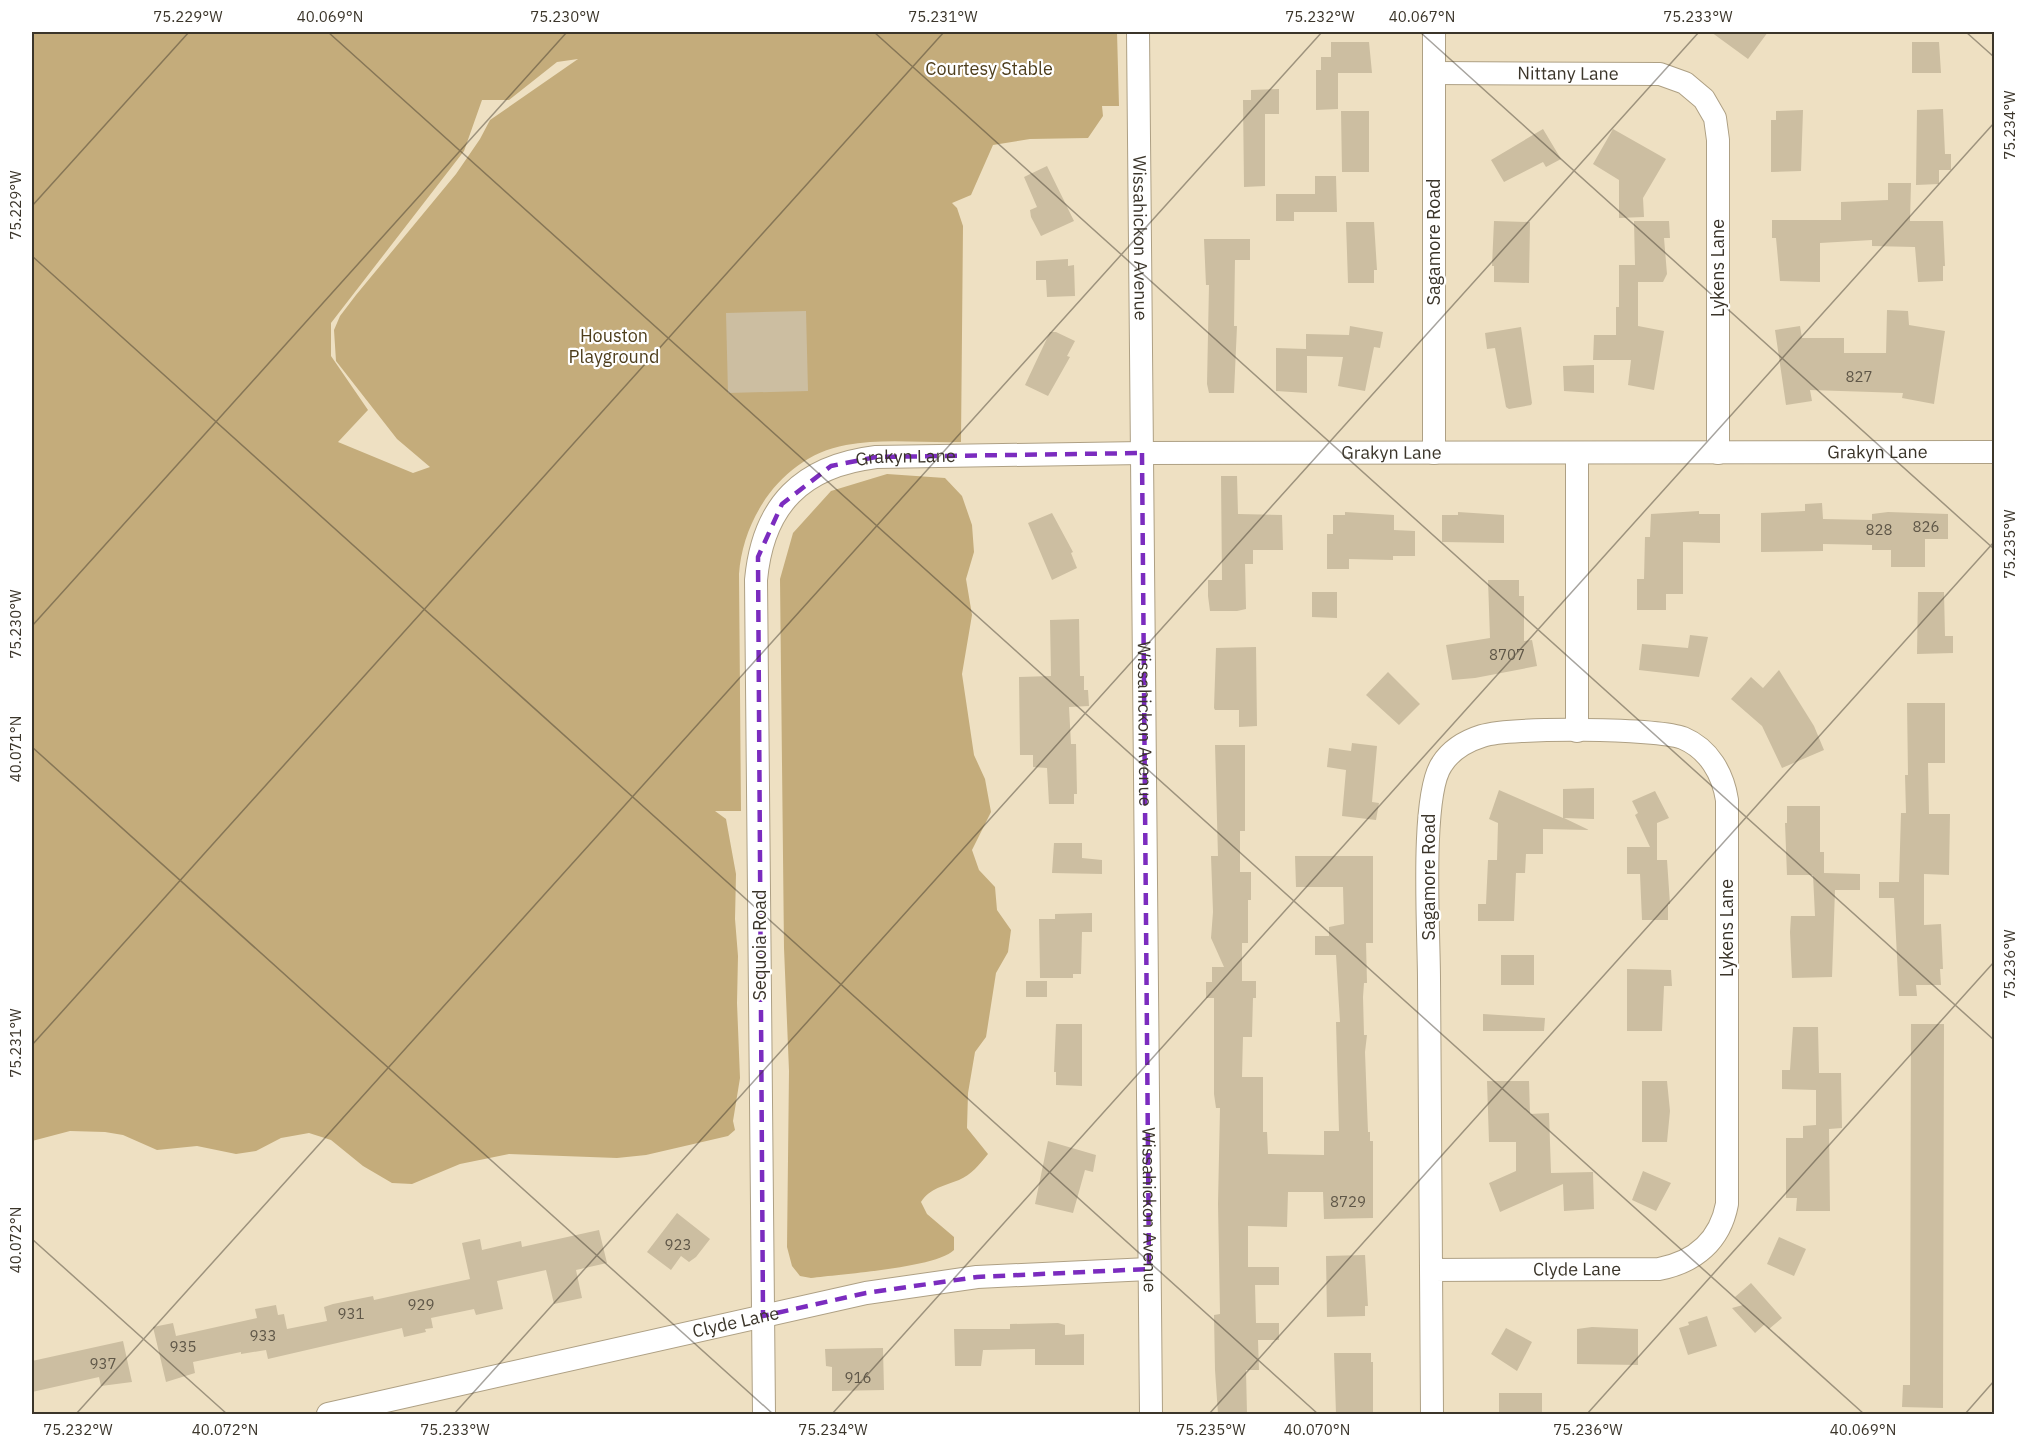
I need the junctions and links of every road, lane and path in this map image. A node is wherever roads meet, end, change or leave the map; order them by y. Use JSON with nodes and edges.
{"nodes":[{"id":1,"x":1138,"y":32,"type":"edge"},
{"id":2,"x":1434,"y":32,"type":"edge"},
{"id":3,"x":1434,"y":73,"type":"junction"},
{"id":4,"x":1695,"y":91,"type":"joint"},
{"id":5,"x":1995,"y":452,"type":"edge"},
{"id":6,"x":1142,"y":453,"type":"junction"},
{"id":7,"x":1434,"y":453,"type":"junction"},
{"id":8,"x":1718,"y":453,"type":"junction"},
{"id":9,"x":1577,"y":454,"type":"junction"},
{"id":10,"x":797,"y":488,"type":"joint"},
{"id":11,"x":1577,"y":731,"type":"junction"},
{"id":12,"x":1713,"y":1239,"type":"joint"},
{"id":13,"x":1149,"y":1269,"type":"junction"},
{"id":14,"x":1431,"y":1270,"type":"junction"},
{"id":15,"x":762,"y":1316,"type":"junction"},
{"id":16,"x":328,"y":1414,"type":"edge"},
{"id":17,"x":764,"y":1414,"type":"edge"},
{"id":18,"x":1151,"y":1414,"type":"edge"},
{"id":19,"x":1432,"y":1414,"type":"edge"}],
"edges":[{"from":1,"to":6,"type":"street","name":"Wissahickon Avenue"},
{"from":2,"to":3,"type":"street","name":"Sagamore Road"},
{"from":3,"to":4,"type":"street","name":"Nittany Lane"},
{"from":3,"to":7,"type":"street","name":"Sagamore Road"},
{"from":4,"to":8,"type":"street","name":"Lykens Lane"},
{"from":5,"to":8,"type":"street","name":"Grakyn Lane"},
{"from":6,"to":7,"type":"street","name":"Grakyn Lane"},
{"from":6,"to":10,"type":"street","name":"Grakyn Lane"},
{"from":6,"to":13,"type":"street","name":"Wissahickon Avenue"},
{"from":7,"to":9,"type":"street","name":"Grakyn Lane"},
{"from":8,"to":9,"type":"street","name":"Grakyn Lane"},
{"from":9,"to":11,"type":"street"},
{"from":10,"to":15,"type":"street","name":"Sequoia Road"},
{"from":11,"to":12,"type":"street","name":"Lykens Lane"},
{"from":11,"to":14,"type":"street","name":"Sagamore Road"},
{"from":12,"to":14,"type":"street","name":"Clyde Lane"},
{"from":13,"to":15,"type":"street","name":"Clyde Lane"},
{"from":13,"to":18,"type":"street","name":"Wissahickon Avenue"},
{"from":14,"to":19,"type":"street","name":"Sagamore Road"},
{"from":15,"to":16,"type":"street","name":"Clyde Lane"},
{"from":15,"to":17,"type":"street","name":"Sequoia Road"}]}
